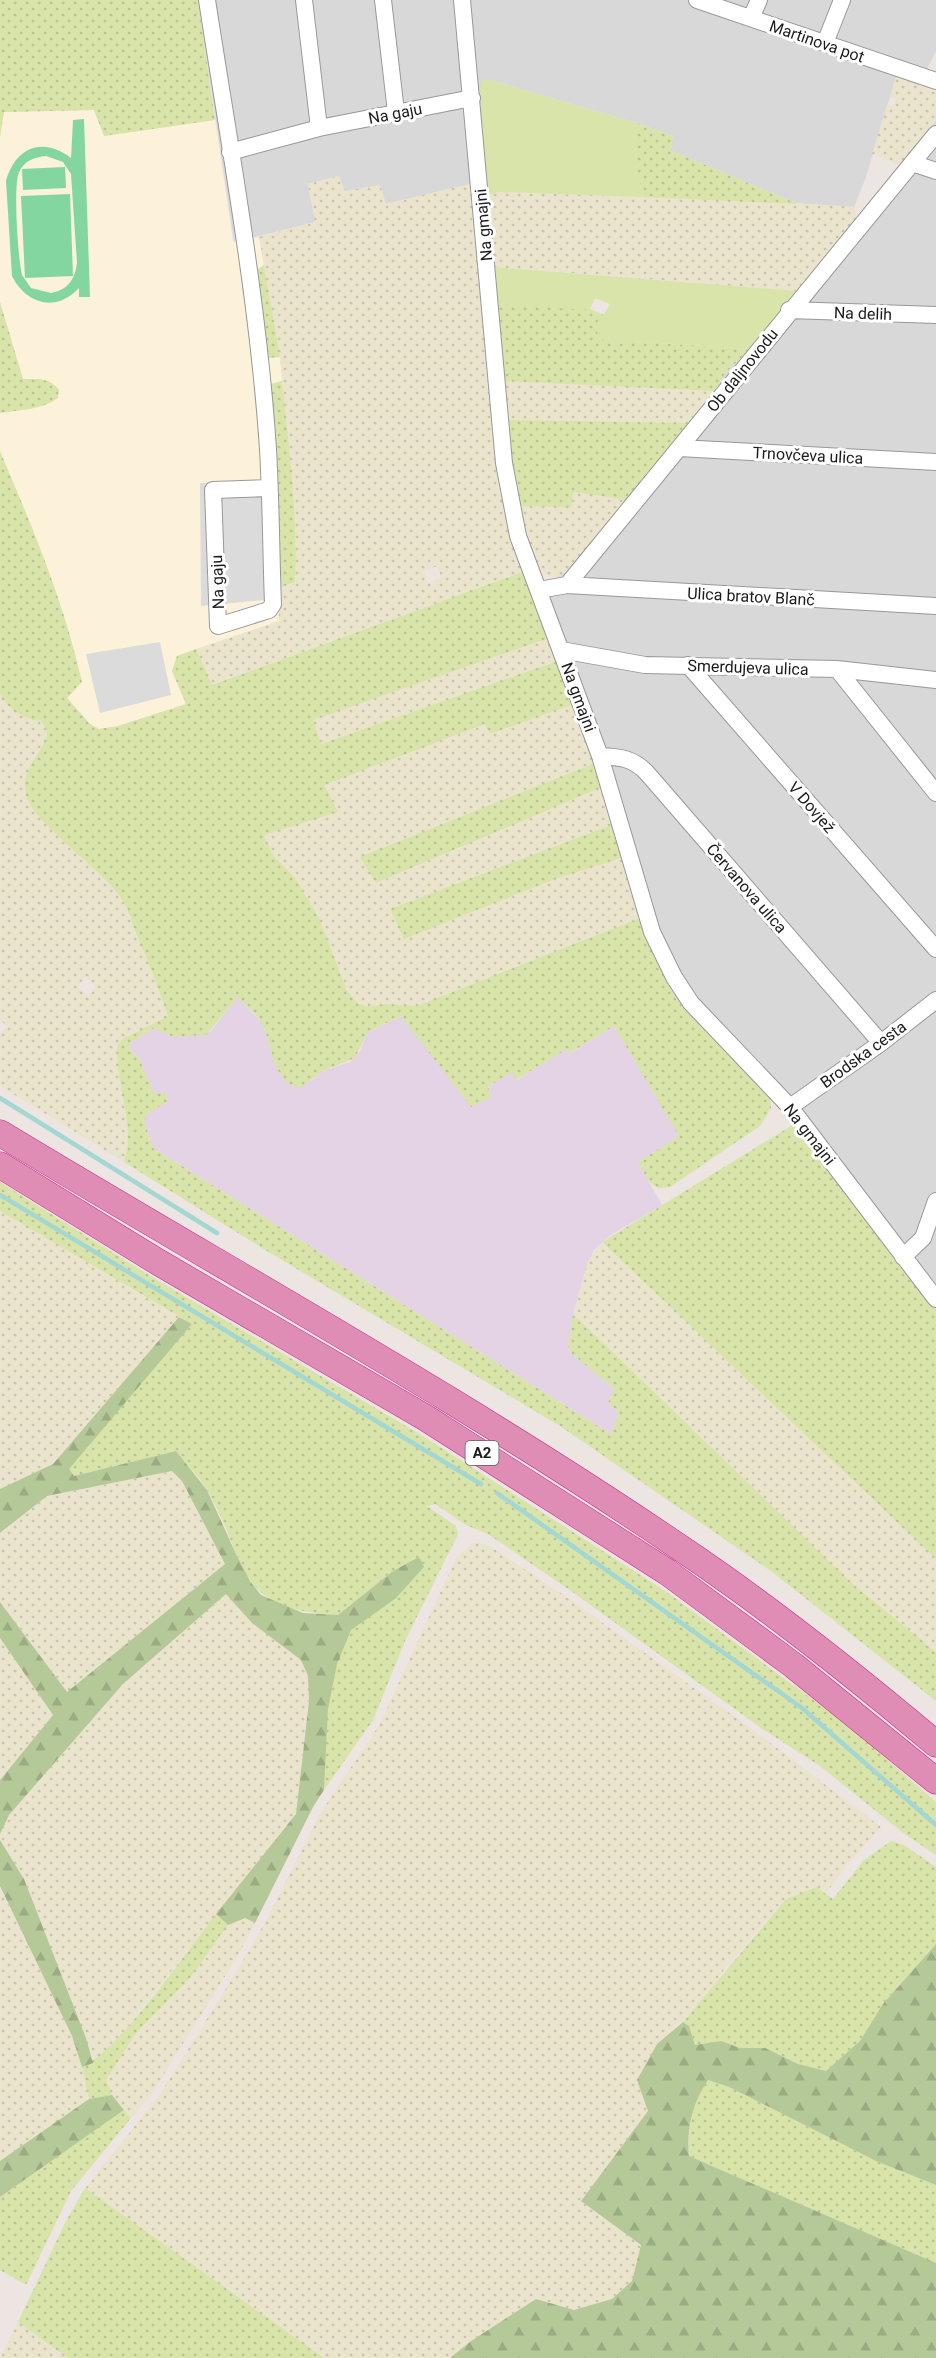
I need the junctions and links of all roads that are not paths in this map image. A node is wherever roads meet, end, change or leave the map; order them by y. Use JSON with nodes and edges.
{"nodes":[{"id":1,"x":207,"y":0,"type":"edge"},
{"id":2,"x":304,"y":0,"type":"edge"},
{"id":3,"x":383,"y":0,"type":"edge"},
{"id":4,"x":462,"y":0,"type":"edge"},
{"id":5,"x":697,"y":0,"type":"edge"},
{"id":6,"x":759,"y":0,"type":"edge"},
{"id":7,"x":842,"y":0,"type":"edge"},
{"id":8,"x":751,"y":18,"type":"junction"},
{"id":9,"x":825,"y":43,"type":"junction"},
{"id":10,"x":936,"y":81,"type":"edge"},
{"id":11,"x":472,"y":98,"type":"junction"},
{"id":12,"x":396,"y":112,"type":"junction"},
{"id":13,"x":319,"y":128,"type":"junction"},
{"id":14,"x":936,"y":134,"type":"edge"},
{"id":15,"x":230,"y":152,"type":"junction"},
{"id":16,"x":912,"y":163,"type":"junction"},
{"id":17,"x":936,"y":171,"type":"edge"},
{"id":18,"x":789,"y":310,"type":"junction"},
{"id":19,"x":936,"y":315,"type":"edge"},
{"id":20,"x":679,"y":448,"type":"junction"},
{"id":21,"x":936,"y":462,"type":"edge"},
{"id":22,"x":269,"y":488,"type":"junction"},
{"id":23,"x":567,"y":585,"type":"junction"},
{"id":24,"x":538,"y":590,"type":"junction"},
{"id":25,"x":936,"y":606,"type":"edge"},
{"id":26,"x":561,"y":650,"type":"junction"},
{"id":27,"x":688,"y":665,"type":"junction"},
{"id":28,"x":837,"y":669,"type":"junction"},
{"id":29,"x":936,"y":680,"type":"edge"},
{"id":30,"x":600,"y":756,"type":"junction"},
{"id":31,"x":936,"y":793,"type":"edge"},
{"id":32,"x":936,"y":949,"type":"edge"},
{"id":33,"x":936,"y":1000,"type":"edge"},
{"id":34,"x":881,"y":1043,"type":"junction"},
{"id":35,"x":790,"y":1107,"type":"junction"},
{"id":36,"x":0,"y":1134,"type":"edge"},
{"id":37,"x":0,"y":1165,"type":"edge"},
{"id":38,"x":936,"y":1201,"type":"edge"},
{"id":39,"x":903,"y":1257,"type":"junction"},
{"id":40,"x":936,"y":1299,"type":"edge"},
{"id":41,"x":936,"y":1744,"type":"edge"},
{"id":42,"x":936,"y":1781,"type":"edge"}],
"edges":[{"from":1,"to":15,"type":"street","name":"Na gaju"},
{"from":2,"to":13,"type":"street"},
{"from":3,"to":12,"type":"street"},
{"from":4,"to":11,"type":"street","name":"Na gmajni"},
{"from":5,"to":8,"type":"street","name":"Martinova pot"},
{"from":6,"to":8,"type":"street"},
{"from":7,"to":9,"type":"street"},
{"from":8,"to":9,"type":"street","name":"Martinova pot"},
{"from":9,"to":10,"type":"street","name":"Martinova pot"},
{"from":11,"to":12,"type":"street","name":"Na gaju"},
{"from":11,"to":24,"type":"street","name":"Na gmajni"},
{"from":12,"to":13,"type":"street","name":"Na gaju"},
{"from":13,"to":15,"type":"street","name":"Na gaju"},
{"from":14,"to":16,"type":"street","name":"Ob daljnovodu"},
{"from":15,"to":22,"type":"street","name":"Na gaju"},
{"from":16,"to":17,"type":"street"},
{"from":16,"to":18,"type":"street","name":"Ob daljnovodu"},
{"from":18,"to":19,"type":"street","name":"Na delih"},
{"from":18,"to":20,"type":"street","name":"Ob daljnovodu"},
{"from":20,"to":21,"type":"street","name":"Trnovčeva ulica"},
{"from":20,"to":23,"type":"street","name":"Ob daljnovodu"},
{"from":22,"to":22,"type":"street","name":"Na gaju"},
{"from":23,"to":24,"type":"street"},
{"from":23,"to":25,"type":"street","name":"Ulica bratov Blanč"},
{"from":24,"to":26,"type":"street","name":"Na gmajni"},
{"from":26,"to":27,"type":"street","name":"Smerdujeva ulica"},
{"from":26,"to":30,"type":"street","name":"Na gmajni"},
{"from":27,"to":28,"type":"street","name":"Smerdujeva ulica"},
{"from":27,"to":32,"type":"street","name":"V Dovjež"},
{"from":28,"to":29,"type":"street","name":"Smerdujeva ulica"},
{"from":28,"to":31,"type":"street"},
{"from":30,"to":34,"type":"street","name":"Červanova ulica"},
{"from":30,"to":35,"type":"street","name":"Na gmajni"},
{"from":33,"to":34,"type":"street","name":"Brodska cesta"},
{"from":34,"to":35,"type":"street","name":"Brodska cesta"},
{"from":35,"to":39,"type":"street","name":"Na gmajni"},
{"from":36,"to":41,"type":"highway","number":"A2"},
{"from":37,"to":42,"type":"highway","number":"A2"},
{"from":38,"to":39,"type":"street"},
{"from":39,"to":40,"type":"street","name":"Na gmajni"}]}
